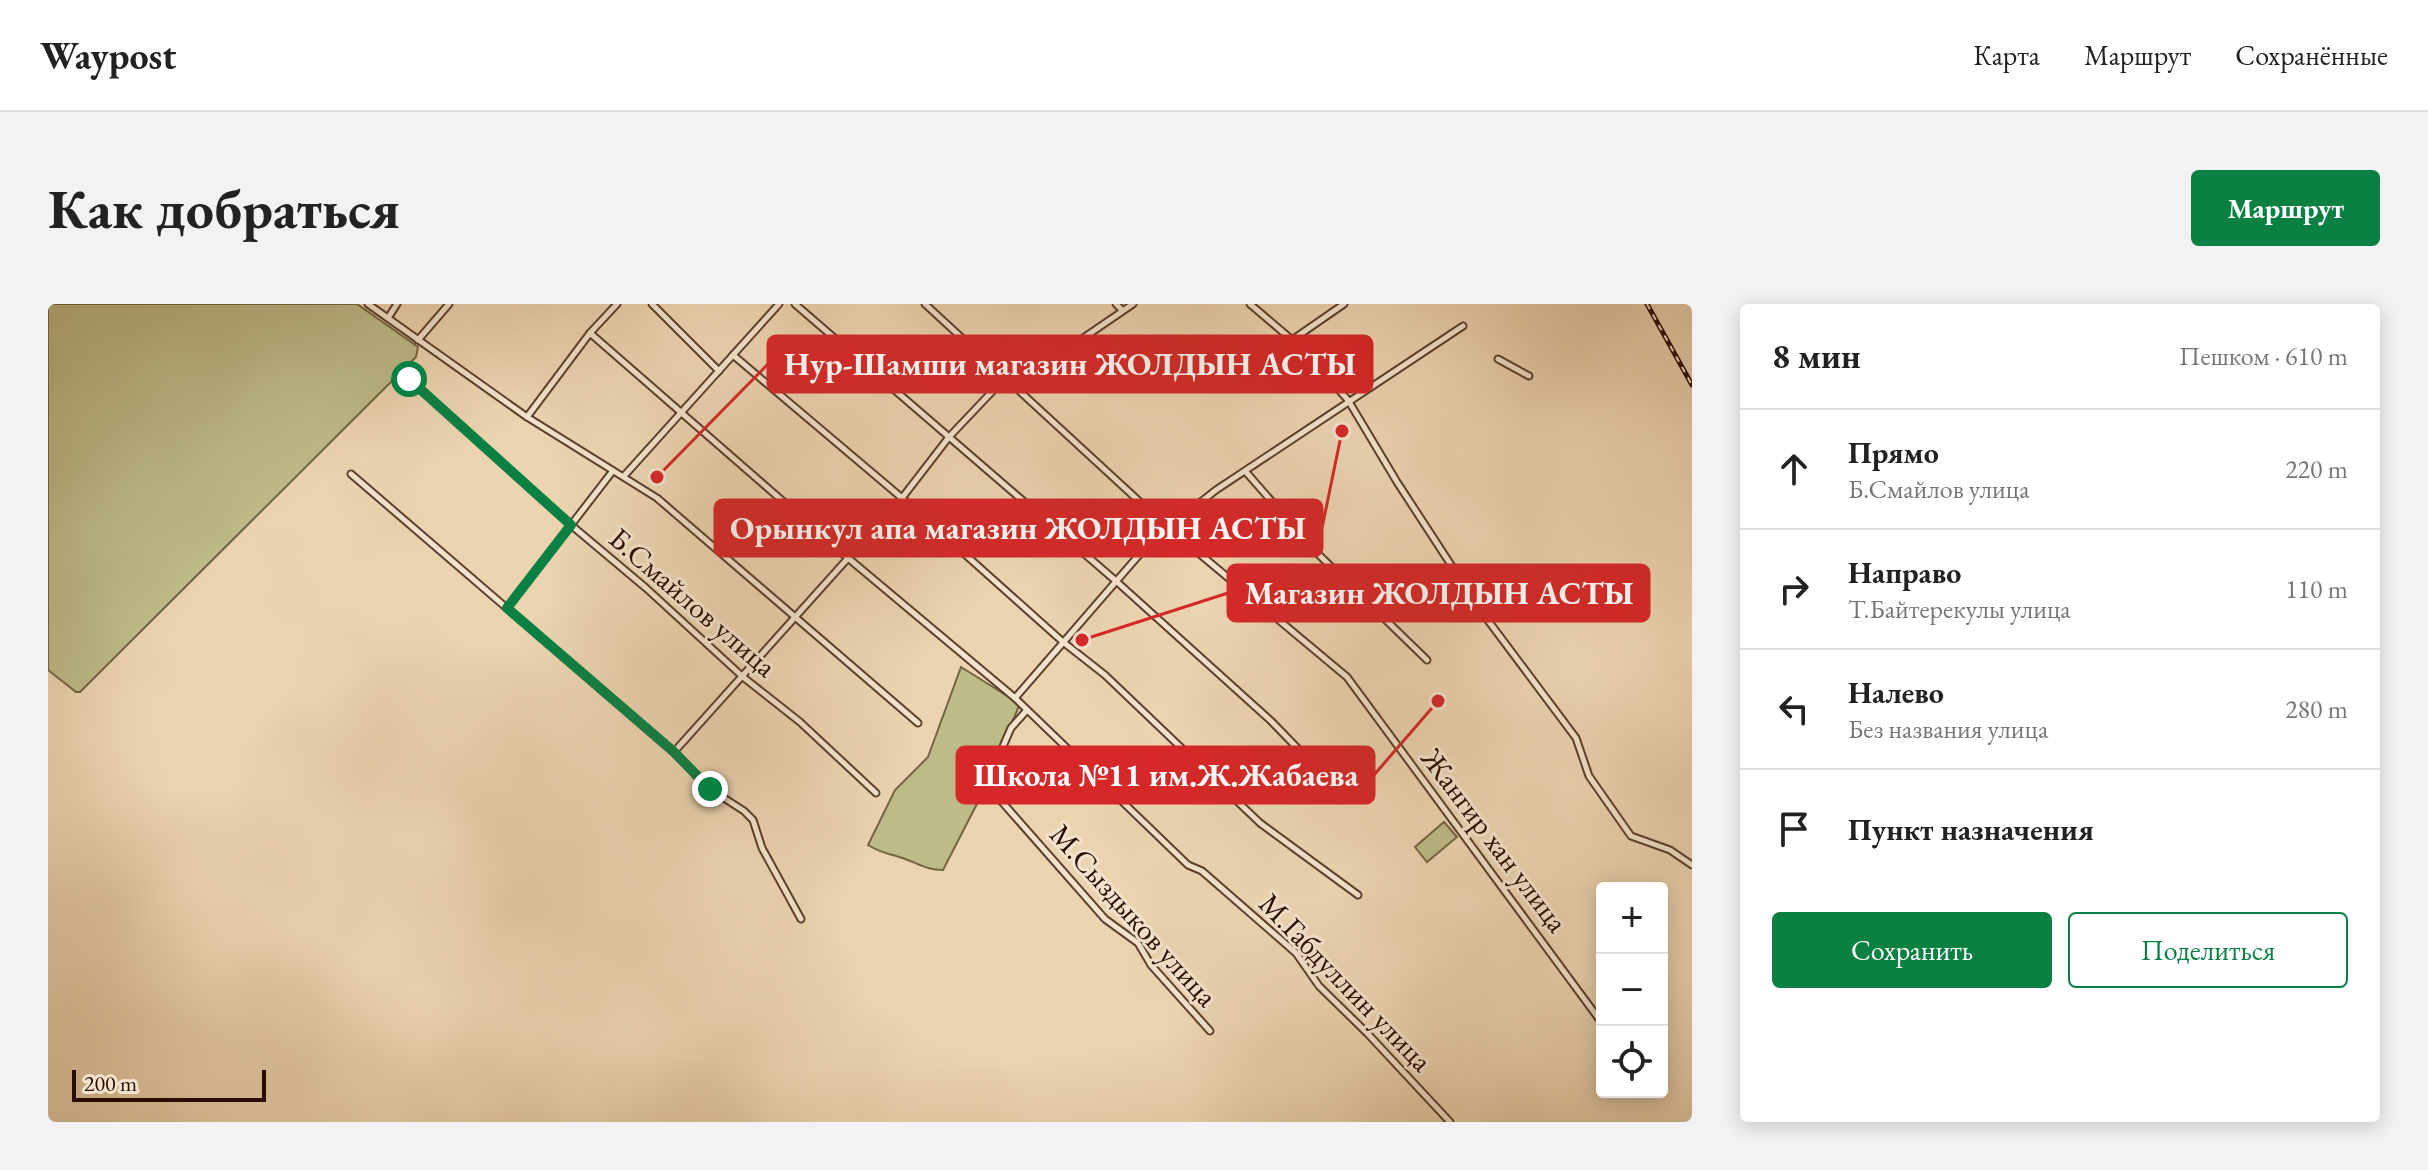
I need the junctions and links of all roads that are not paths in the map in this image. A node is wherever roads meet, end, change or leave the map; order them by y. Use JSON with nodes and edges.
{"nodes":[{"id":1,"x":368,"y":304,"type":"edge"},
{"id":2,"x":397,"y":304,"type":"edge"},
{"id":3,"x":449,"y":304,"type":"edge"},
{"id":4,"x":617,"y":304,"type":"edge"},
{"id":5,"x":652,"y":304,"type":"edge"},
{"id":6,"x":779,"y":304,"type":"edge"},
{"id":7,"x":795,"y":304,"type":"edge"},
{"id":8,"x":925,"y":304,"type":"edge"},
{"id":9,"x":1116,"y":304,"type":"edge"},
{"id":10,"x":1133,"y":304,"type":"edge"},
{"id":11,"x":1250,"y":304,"type":"edge"},
{"id":12,"x":1344,"y":304,"type":"edge"},
{"id":13,"x":1122,"y":310,"type":"junction"},
{"id":14,"x":388,"y":318,"type":"junction"},
{"id":15,"x":1463,"y":326,"type":"dead end"},
{"id":16,"x":590,"y":333,"type":"junction"},
{"id":17,"x":418,"y":340,"type":"junction"},
{"id":18,"x":1292,"y":340,"type":"junction"},
{"id":19,"x":733,"y":355,"type":"junction"},
{"id":20,"x":1498,"y":359,"type":"dead end"},
{"id":21,"x":719,"y":371,"type":"junction"},
{"id":22,"x":1529,"y":376,"type":"dead end"},
{"id":23,"x":409,"y":379,"type":"dead end"},
{"id":24,"x":1004,"y":379,"type":"junction"},
{"id":25,"x":1013,"y":386,"type":"junction"},
{"id":26,"x":1348,"y":400,"type":"junction"},
{"id":27,"x":681,"y":413,"type":"junction"},
{"id":28,"x":527,"y":417,"type":"junction"},
{"id":29,"x":949,"y":437,"type":"junction"},
{"id":30,"x":612,"y":472,"type":"junction"},
{"id":31,"x":1246,"y":472,"type":"junction"},
{"id":32,"x":351,"y":474,"type":"dead end"},
{"id":33,"x":624,"y":476,"type":"junction"},
{"id":34,"x":902,"y":498,"type":"junction"},
{"id":35,"x":571,"y":525,"type":"junction"},
{"id":36,"x":1166,"y":526,"type":"junction"},
{"id":37,"x":848,"y":558,"type":"junction"},
{"id":38,"x":1116,"y":581,"type":"junction"},
{"id":39,"x":507,"y":608,"type":"junction"},
{"id":40,"x":795,"y":615,"type":"junction"},
{"id":41,"x":1063,"y":642,"type":"junction"},
{"id":42,"x":1427,"y":660,"type":"dead end"},
{"id":43,"x":743,"y":677,"type":"junction"},
{"id":44,"x":1015,"y":698,"type":"junction"},
{"id":45,"x":1027,"y":710,"type":"junction"},
{"id":46,"x":918,"y":723,"type":"dead end"},
{"id":47,"x":674,"y":752,"type":"junction"},
{"id":48,"x":1308,"y":759,"type":"dead end"},
{"id":49,"x":876,"y":793,"type":"dead end"},
{"id":50,"x":1692,"y":865,"type":"edge"},
{"id":51,"x":1358,"y":895,"type":"dead end"},
{"id":52,"x":801,"y":919,"type":"dead end"},
{"id":53,"x":1596,"y":1015,"type":"edge"},
{"id":54,"x":1210,"y":1031,"type":"dead end"},
{"id":55,"x":1450,"y":1122,"type":"edge"}],
"edges":[{"from":1,"to":14,"type":"street"},
{"from":2,"to":14,"type":"street"},
{"from":3,"to":17,"type":"street"},
{"from":4,"to":16,"type":"street"},
{"from":5,"to":21,"type":"street"},
{"from":6,"to":19,"type":"street"},
{"from":7,"to":29,"type":"street"},
{"from":8,"to":24,"type":"street","name":"Жангир хан улица"},
{"from":9,"to":13,"type":"street"},
{"from":10,"to":13,"type":"street"},
{"from":11,"to":18,"type":"street"},
{"from":12,"to":18,"type":"street"},
{"from":13,"to":25,"type":"street"},
{"from":14,"to":17,"type":"street"},
{"from":15,"to":26,"type":"street"},
{"from":16,"to":27,"type":"street","name":"М.Габдуллин улица"},
{"from":16,"to":28,"type":"street"},
{"from":17,"to":28,"type":"street"},
{"from":18,"to":26,"type":"street"},
{"from":19,"to":21,"type":"street"},
{"from":19,"to":34,"type":"street"},
{"from":20,"to":22,"type":"street"},
{"from":21,"to":27,"type":"street"},
{"from":23,"to":35,"type":"street","name":"Б.Смайлов улица"},
{"from":24,"to":25,"type":"street","name":"Жангир хан улица"},
{"from":24,"to":29,"type":"street"},
{"from":25,"to":36,"type":"street","name":"Жангир хан улица"},
{"from":26,"to":31,"type":"street"},
{"from":26,"to":50,"type":"street"},
{"from":27,"to":33,"type":"street"},
{"from":27,"to":37,"type":"street","name":"М.Габдуллин улица"},
{"from":28,"to":30,"type":"street"},
{"from":29,"to":34,"type":"street"},
{"from":29,"to":38,"type":"street"},
{"from":30,"to":33,"type":"street"},
{"from":30,"to":35,"type":"street"},
{"from":31,"to":36,"type":"street"},
{"from":31,"to":42,"type":"street"},
{"from":32,"to":39,"type":"street"},
{"from":33,"to":40,"type":"street"},
{"from":34,"to":37,"type":"street"},
{"from":34,"to":41,"type":"street"},
{"from":35,"to":39,"type":"street"},
{"from":35,"to":43,"type":"street","name":"Б.Смайлов улица"},
{"from":36,"to":38,"type":"street"},
{"from":36,"to":53,"type":"street","name":"Жангир хан улица"},
{"from":37,"to":40,"type":"street"},
{"from":37,"to":44,"type":"street","name":"М.Габдуллин улица"},
{"from":38,"to":41,"type":"street"},
{"from":38,"to":48,"type":"street"},
{"from":39,"to":47,"type":"street"},
{"from":40,"to":43,"type":"street"},
{"from":40,"to":46,"type":"street"},
{"from":41,"to":44,"type":"street"},
{"from":41,"to":51,"type":"street"},
{"from":43,"to":47,"type":"street"},
{"from":43,"to":49,"type":"street","name":"Б.Смайлов улица"},
{"from":44,"to":45,"type":"street","name":"М.Габдуллин улица"},
{"from":45,"to":54,"type":"street","name":"М.Сыздыков улица"},
{"from":45,"to":55,"type":"street","name":"М.Габдуллин улица"},
{"from":47,"to":52,"type":"street"}]}
